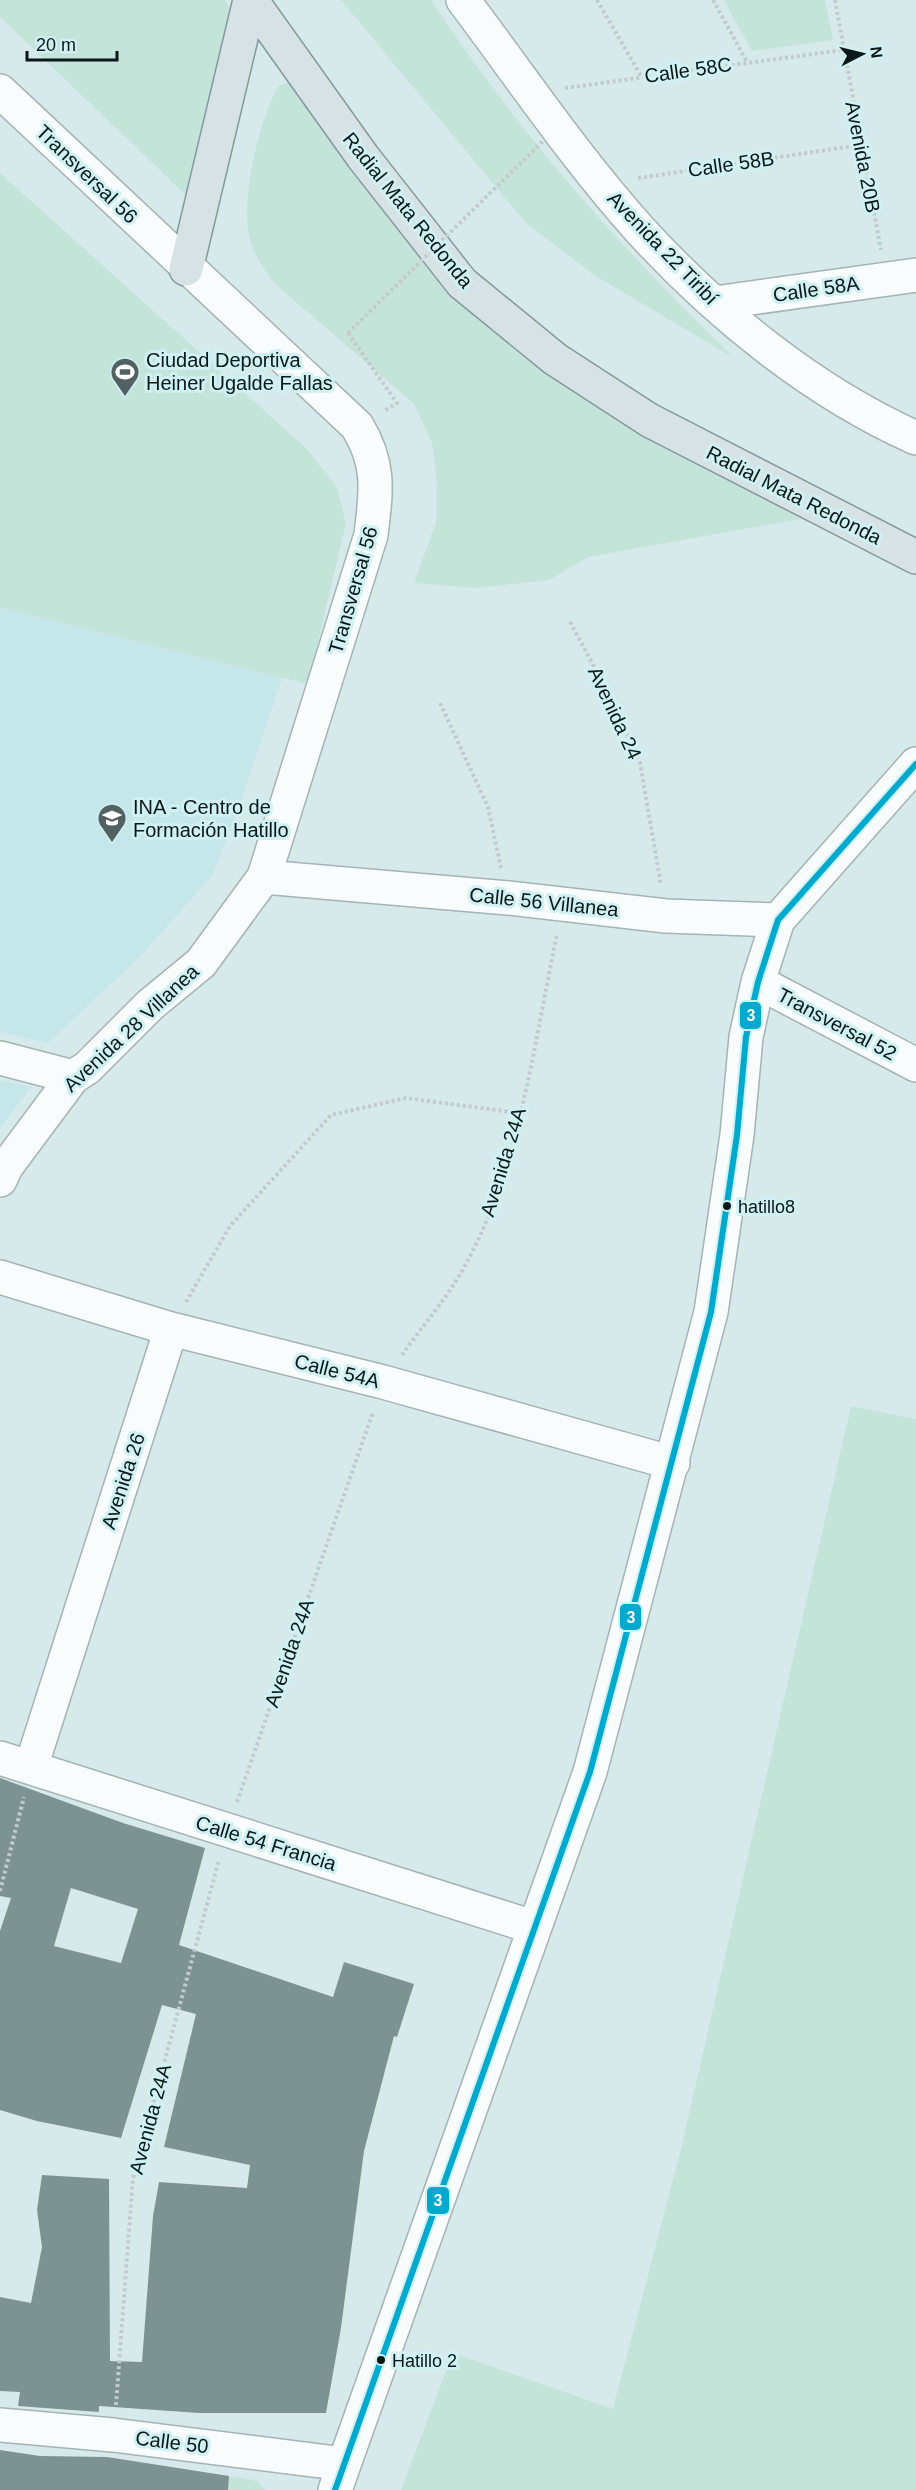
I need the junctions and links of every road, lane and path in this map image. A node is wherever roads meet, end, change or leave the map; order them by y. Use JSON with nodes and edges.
{"nodes":[{"id":1,"x":250,"y":0,"type":"edge"},
{"id":2,"x":463,"y":0,"type":"edge"},
{"id":3,"x":597,"y":0,"type":"edge"},
{"id":4,"x":713,"y":0,"type":"edge"},
{"id":5,"x":835,"y":0,"type":"edge"},
{"id":6,"x":843,"y":50,"type":"junction"},
{"id":7,"x":747,"y":62,"type":"junction"},
{"id":8,"x":641,"y":76,"type":"junction"},
{"id":9,"x":0,"y":91,"type":"edge"},
{"id":10,"x":532,"y":93,"type":"junction"},
{"id":11,"x":543,"y":141,"type":"dead end"},
{"id":12,"x":860,"y":146,"type":"junction"},
{"id":13,"x":602,"y":183,"type":"junction"},
{"id":14,"x":186,"y":269,"type":"junction"},
{"id":15,"x":901,"y":277,"type":"edge"},
{"id":16,"x":716,"y":303,"type":"junction"},
{"id":17,"x":397,"y":403,"type":"dead end"},
{"id":18,"x":916,"y":438,"type":"edge"},
{"id":19,"x":916,"y":557,"type":"edge"},
{"id":20,"x":570,"y":622,"type":"dead end"},
{"id":21,"x":440,"y":703,"type":"dead end"},
{"id":22,"x":916,"y":764,"type":"edge"},
{"id":23,"x":279,"y":835,"type":"junction"},
{"id":24,"x":264,"y":877,"type":"junction"},
{"id":25,"x":310,"y":880,"type":"junction"},
{"id":26,"x":508,"y":898,"type":"junction"},
{"id":27,"x":563,"y":904,"type":"junction"},
{"id":28,"x":666,"y":916,"type":"junction"},
{"id":29,"x":778,"y":920,"type":"junction"},
{"id":30,"x":758,"y":982,"type":"junction"},
{"id":31,"x":0,"y":1058,"type":"edge"},
{"id":32,"x":916,"y":1065,"type":"edge"},
{"id":33,"x":73,"y":1077,"type":"junction"},
{"id":34,"x":519,"y":1113,"type":"junction"},
{"id":35,"x":0,"y":1180,"type":"edge"},
{"id":36,"x":0,"y":1277,"type":"edge"},
{"id":37,"x":171,"y":1329,"type":"junction"},
{"id":38,"x":383,"y":1382,"type":"junction"},
{"id":39,"x":673,"y":1463,"type":"junction"},
{"id":40,"x":0,"y":1758,"type":"edge"},
{"id":41,"x":32,"y":1767,"type":"junction"},
{"id":42,"x":227,"y":1832,"type":"junction"},
{"id":43,"x":0,"y":1891,"type":"edge"},
{"id":44,"x":533,"y":1927,"type":"junction"},
{"id":45,"x":0,"y":2425,"type":"edge"},
{"id":46,"x":113,"y":2435,"type":"junction"},
{"id":47,"x":339,"y":2477,"type":"edge"}],
"edges":[{"from":1,"to":14,"type":"main road"},
{"from":1,"to":19,"type":"main road","name":"Radial Mata Redonda"},
{"from":2,"to":10,"type":"street","name":"Avenida 22 Tiribí"},
{"from":3,"to":8,"type":"path"},
{"from":4,"to":7,"type":"path"},
{"from":5,"to":6,"type":"path","name":"Avenida 20B"},
{"from":6,"to":7,"type":"path","name":"Calle 58C"},
{"from":6,"to":12,"type":"path","name":"Avenida 20B"},
{"from":7,"to":8,"type":"path","name":"Calle 58C"},
{"from":8,"to":10,"type":"path","name":"Calle 58C"},
{"from":9,"to":14,"type":"street","name":"Transversal 56"},
{"from":10,"to":13,"type":"street","name":"Avenida 22 Tiribí"},
{"from":11,"to":17,"type":"path","bridge":true},
{"from":12,"to":13,"type":"path","name":"Calle 58B"},
{"from":12,"to":15,"type":"path","name":"Avenida 20B"},
{"from":13,"to":16,"type":"street","name":"Avenida 22 Tiribí"},
{"from":14,"to":23,"type":"street","name":"Transversal 56"},
{"from":15,"to":16,"type":"street","name":"Calle 58A"},
{"from":16,"to":18,"type":"street","name":"Avenida 22 Tiribí"},
{"from":20,"to":28,"type":"path","name":"Avenida 24"},
{"from":21,"to":26,"type":"path"},
{"from":22,"to":29,"type":"street"},
{"from":23,"to":24,"type":"street","name":"Transversal 56"},
{"from":23,"to":25,"type":"street"},
{"from":24,"to":25,"type":"street","name":"Calle 56 Villanea"},
{"from":24,"to":33,"type":"street","name":"Avenida 28 Villanea"},
{"from":25,"to":26,"type":"street","name":"Calle 56 Villanea"},
{"from":26,"to":27,"type":"street","name":"Calle 56 Villanea"},
{"from":27,"to":28,"type":"street","name":"Calle 56 Villanea"},
{"from":27,"to":34,"type":"path","name":"Avenida 24A"},
{"from":28,"to":29,"type":"street","name":"Calle 56 Villanea"},
{"from":29,"to":30,"type":"street"},
{"from":30,"to":32,"type":"street","name":"Transversal 52"},
{"from":30,"to":39,"type":"street"},
{"from":31,"to":33,"type":"street"},
{"from":33,"to":35,"type":"street","name":"Avenida 28 Villanea"},
{"from":34,"to":37,"type":"path"},
{"from":34,"to":38,"type":"path","name":"Avenida 24A"},
{"from":36,"to":37,"type":"street","name":"Calle 54A"},
{"from":37,"to":38,"type":"street","name":"Calle 54A"},
{"from":37,"to":41,"type":"street","name":"Avenida 26"},
{"from":38,"to":39,"type":"street","name":"Calle 54A"},
{"from":38,"to":42,"type":"path","name":"Avenida 24A"},
{"from":39,"to":44,"type":"street"},
{"from":40,"to":41,"type":"street","name":"Calle 54 Francia"},
{"from":41,"to":42,"type":"street","name":"Calle 54 Francia"},
{"from":41,"to":43,"type":"path"},
{"from":42,"to":44,"type":"street","name":"Calle 54 Francia"},
{"from":42,"to":46,"type":"path","name":"Avenida 24A"},
{"from":44,"to":47,"type":"street"},
{"from":45,"to":46,"type":"street","name":"Calle 50"},
{"from":46,"to":47,"type":"street","name":"Calle 50"}]}
